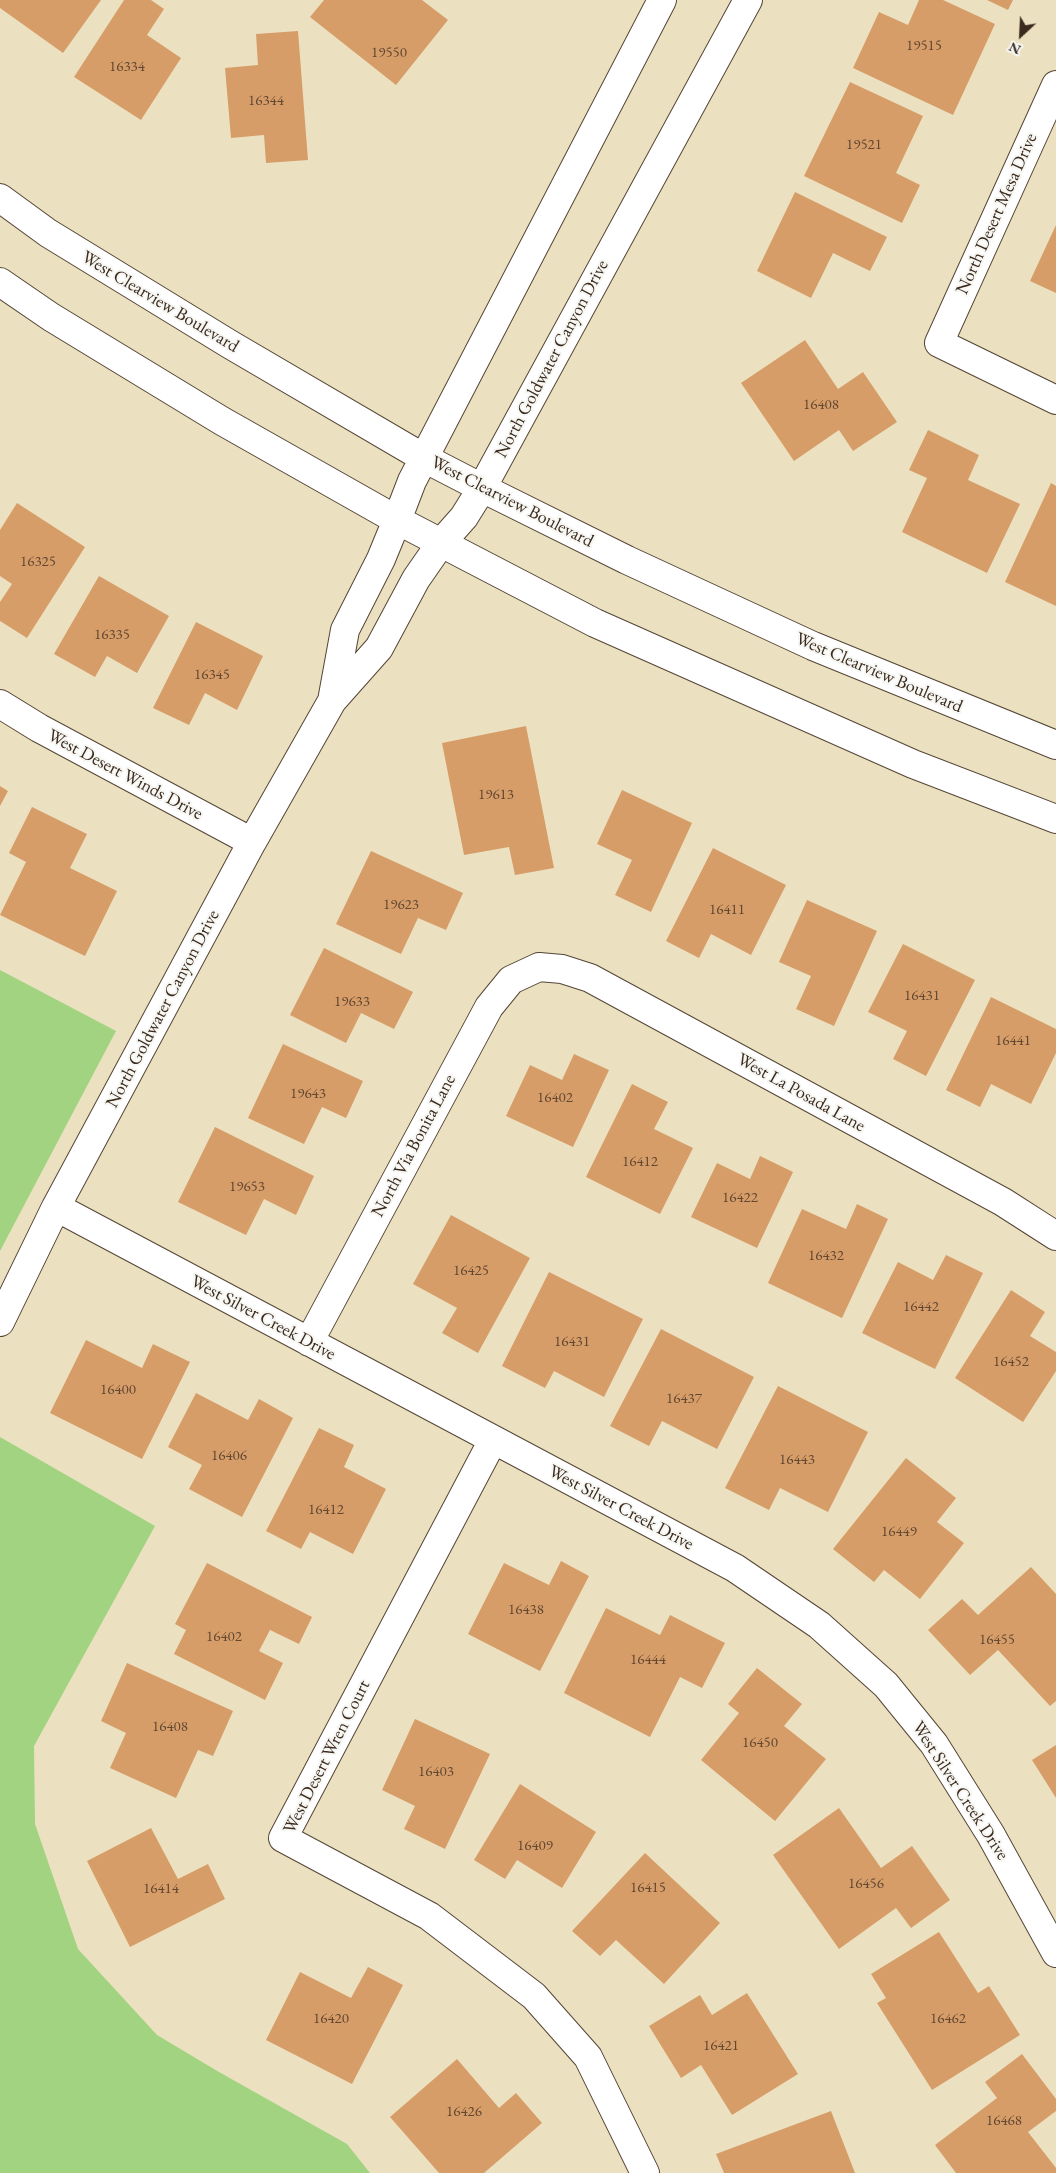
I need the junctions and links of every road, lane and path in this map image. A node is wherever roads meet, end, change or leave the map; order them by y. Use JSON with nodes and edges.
{"nodes":[{"id":1,"x":662,"y":0,"type":"edge"},
{"id":2,"x":748,"y":0,"type":"edge"},
{"id":3,"x":1056,"y":85,"type":"edge"},
{"id":4,"x":0,"y":198,"type":"edge"},
{"id":5,"x":0,"y":282,"type":"edge"},
{"id":6,"x":1056,"y":400,"type":"edge"},
{"id":7,"x":424,"y":458,"type":"junction"},
{"id":8,"x":482,"y":488,"type":"junction"},
{"id":9,"x":397,"y":520,"type":"junction"},
{"id":10,"x":442,"y":543,"type":"junction"},
{"id":11,"x":332,"y":701,"type":"junction"},
{"id":12,"x":0,"y":704,"type":"edge"},
{"id":13,"x":1056,"y":746,"type":"edge"},
{"id":14,"x":1056,"y":819,"type":"edge"},
{"id":15,"x":252,"y":842,"type":"junction"},
{"id":16,"x":539,"y":967,"type":"joint"},
{"id":17,"x":56,"y":1207,"type":"junction"},
{"id":18,"x":1056,"y":1236,"type":"edge"},
{"id":19,"x":0,"y":1322,"type":"edge"},
{"id":20,"x":309,"y":1342,"type":"junction"},
{"id":21,"x":492,"y":1440,"type":"junction"},
{"id":22,"x":1056,"y":1954,"type":"edge"},
{"id":23,"x":645,"y":2173,"type":"edge"}],
"edges":[{"from":1,"to":7,"type":"street","name":"North Goldwater Canyon Drive"},
{"from":2,"to":8,"type":"street","name":"North Goldwater Canyon Drive"},
{"from":3,"to":6,"type":"street","name":"North Desert Mesa Drive"},
{"from":4,"to":7,"type":"street","name":"West Clearview Boulevard"},
{"from":5,"to":9,"type":"street"},
{"from":7,"to":8,"type":"street","name":"West Clearview Boulevard"},
{"from":7,"to":9,"type":"street","name":"North Goldwater Canyon Drive"},
{"from":8,"to":10,"type":"street","name":"North Goldwater Canyon Drive"},
{"from":8,"to":13,"type":"street","name":"West Clearview Boulevard"},
{"from":9,"to":10,"type":"street"},
{"from":9,"to":11,"type":"street","name":"North Goldwater Canyon Drive"},
{"from":10,"to":11,"type":"street","name":"North Goldwater Canyon Drive"},
{"from":10,"to":14,"type":"street"},
{"from":11,"to":15,"type":"street","name":"North Goldwater Canyon Drive"},
{"from":12,"to":15,"type":"street","name":"West Desert Winds Drive"},
{"from":15,"to":17,"type":"street","name":"North Goldwater Canyon Drive"},
{"from":16,"to":18,"type":"street","name":"West La Posada Lane"},
{"from":16,"to":20,"type":"street","name":"North Via Bonita Lane"},
{"from":17,"to":19,"type":"street","name":"North Goldwater Canyon Drive"},
{"from":17,"to":20,"type":"street","name":"West Silver Creek Drive"},
{"from":20,"to":21,"type":"street","name":"West Silver Creek Drive"},
{"from":21,"to":22,"type":"street","name":"West Silver Creek Drive"},
{"from":21,"to":23,"type":"street","name":"West Desert Wren Court"}]}
